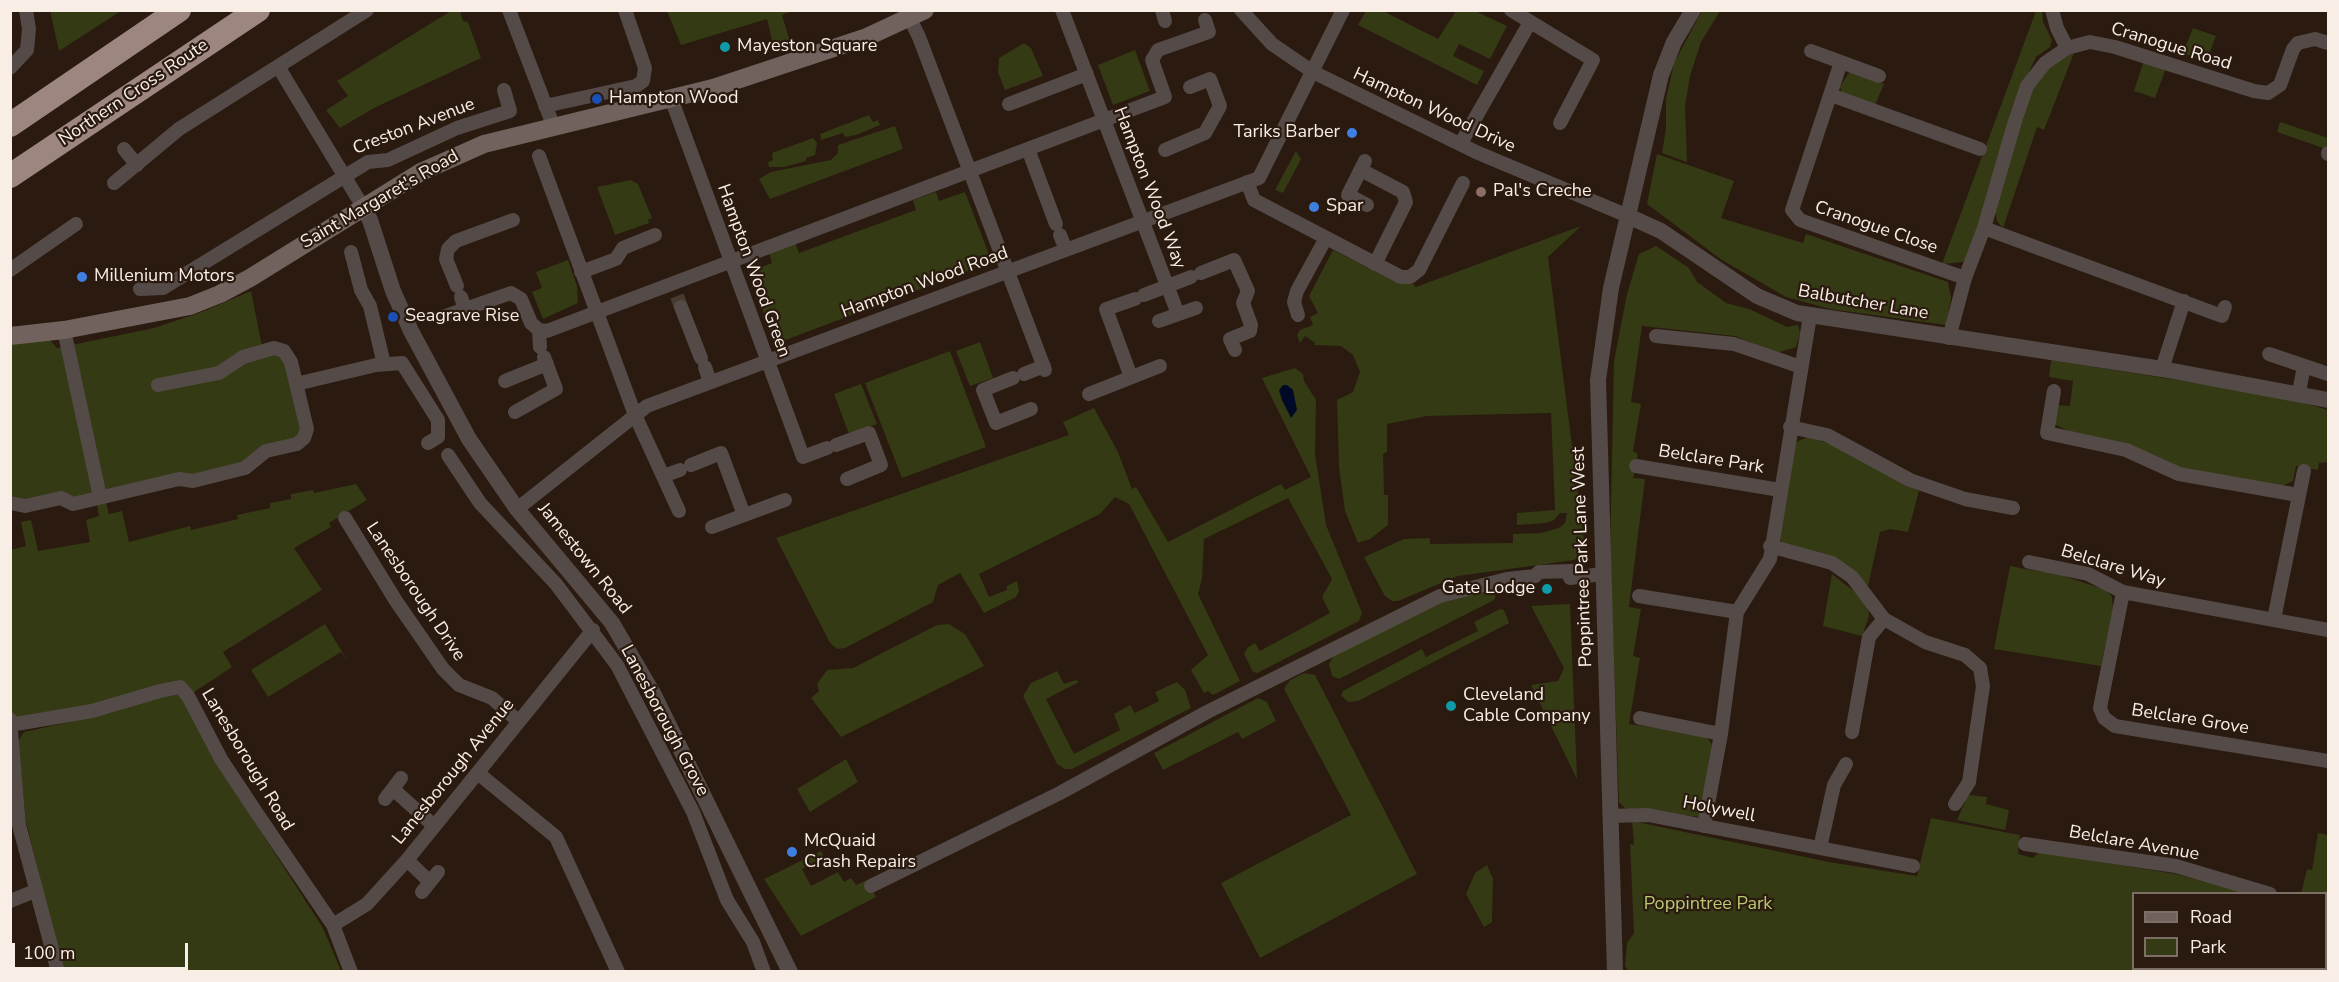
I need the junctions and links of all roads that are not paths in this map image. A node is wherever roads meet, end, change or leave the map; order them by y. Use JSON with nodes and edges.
{"nodes":[{"id":1,"x":26,"y":10,"type":"edge"},
{"id":2,"x":179,"y":10,"type":"edge"},
{"id":3,"x":258,"y":10,"type":"edge"},
{"id":4,"x":367,"y":10,"type":"edge"},
{"id":5,"x":510,"y":10,"type":"edge"},
{"id":6,"x":625,"y":10,"type":"edge"},
{"id":7,"x":1062,"y":10,"type":"edge"},
{"id":8,"x":1241,"y":10,"type":"edge"},
{"id":9,"x":1343,"y":10,"type":"edge"},
{"id":10,"x":1511,"y":10,"type":"edge"},
{"id":11,"x":1693,"y":10,"type":"edge"},
{"id":12,"x":2052,"y":10,"type":"edge"},
{"id":13,"x":918,"y":15,"type":"edge"},
{"id":14,"x":1205,"y":20,"type":"dead end"},
{"id":15,"x":1529,"y":24,"type":"junction"},
{"id":16,"x":1168,"y":27,"type":"edge"},
{"id":17,"x":2328,"y":43,"type":"edge"},
{"id":18,"x":2067,"y":48,"type":"junction"},
{"id":19,"x":1811,"y":51,"type":"dead end"},
{"id":20,"x":1841,"y":62,"type":"junction"},
{"id":21,"x":10,"y":68,"type":"edge"},
{"id":22,"x":279,"y":68,"type":"junction"},
{"id":23,"x":1313,"y":72,"type":"junction"},
{"id":24,"x":1087,"y":74,"type":"junction"},
{"id":25,"x":1879,"y":76,"type":"dead end"},
{"id":26,"x":504,"y":90,"type":"dead end"},
{"id":27,"x":1831,"y":95,"type":"junction"},
{"id":28,"x":1165,"y":97,"type":"junction"},
{"id":29,"x":671,"y":98,"type":"junction"},
{"id":30,"x":1009,"y":104,"type":"dead end"},
{"id":31,"x":545,"y":106,"type":"junction"},
{"id":32,"x":1104,"y":121,"type":"junction"},
{"id":33,"x":1560,"y":123,"type":"dead end"},
{"id":34,"x":10,"y":125,"type":"edge"},
{"id":35,"x":554,"y":125,"type":"junction"},
{"id":36,"x":1461,"y":143,"type":"junction"},
{"id":37,"x":124,"y":149,"type":"dead end"},
{"id":38,"x":1028,"y":149,"type":"junction"},
{"id":39,"x":1980,"y":149,"type":"dead end"},
{"id":40,"x":1165,"y":150,"type":"dead end"},
{"id":41,"x":539,"y":156,"type":"dead end"},
{"id":42,"x":137,"y":165,"type":"junction"},
{"id":43,"x":969,"y":171,"type":"junction"},
{"id":44,"x":345,"y":175,"type":"junction"},
{"id":45,"x":10,"y":176,"type":"edge"},
{"id":46,"x":1247,"y":182,"type":"junction"},
{"id":47,"x":114,"y":183,"type":"dead end"},
{"id":48,"x":1463,"y":183,"type":"dead end"},
{"id":49,"x":1367,"y":205,"type":"dead end"},
{"id":50,"x":363,"y":207,"type":"junction"},
{"id":51,"x":1628,"y":216,"type":"junction"},
{"id":52,"x":513,"y":220,"type":"dead end"},
{"id":53,"x":1142,"y":221,"type":"junction"},
{"id":54,"x":76,"y":224,"type":"dead end"},
{"id":55,"x":1984,"y":228,"type":"junction"},
{"id":56,"x":655,"y":236,"type":"dead end"},
{"id":57,"x":1326,"y":238,"type":"junction"},
{"id":58,"x":1066,"y":250,"type":"junction"},
{"id":59,"x":351,"y":252,"type":"dead end"},
{"id":60,"x":730,"y":260,"type":"junction"},
{"id":61,"x":1375,"y":264,"type":"junction"},
{"id":62,"x":10,"y":270,"type":"edge"},
{"id":63,"x":581,"y":272,"type":"junction"},
{"id":64,"x":1007,"y":272,"type":"junction"},
{"id":65,"x":1965,"y":278,"type":"junction"},
{"id":66,"x":1167,"y":286,"type":"junction"},
{"id":67,"x":140,"y":289,"type":"dead end"},
{"id":68,"x":677,"y":296,"type":"junction"},
{"id":69,"x":461,"y":297,"type":"junction"},
{"id":70,"x":2184,"y":301,"type":"junction"},
{"id":71,"x":2225,"y":307,"type":"dead end"},
{"id":72,"x":1196,"y":308,"type":"dead end"},
{"id":73,"x":595,"y":312,"type":"junction"},
{"id":74,"x":1178,"y":314,"type":"junction"},
{"id":75,"x":1298,"y":315,"type":"dead end"},
{"id":76,"x":1810,"y":316,"type":"junction"},
{"id":77,"x":440,"y":318,"type":"dead end"},
{"id":78,"x":1159,"y":321,"type":"dead end"},
{"id":79,"x":64,"y":330,"type":"junction"},
{"id":80,"x":539,"y":330,"type":"junction"},
{"id":81,"x":10,"y":336,"type":"edge"},
{"id":82,"x":1656,"y":336,"type":"dead end"},
{"id":83,"x":1949,"y":338,"type":"junction"},
{"id":84,"x":1235,"y":350,"type":"dead end"},
{"id":85,"x":2269,"y":354,"type":"dead end"},
{"id":86,"x":544,"y":356,"type":"junction"},
{"id":87,"x":767,"y":360,"type":"junction"},
{"id":88,"x":384,"y":364,"type":"junction"},
{"id":89,"x":1160,"y":366,"type":"dead end"},
{"id":90,"x":2304,"y":366,"type":"junction"},
{"id":91,"x":1801,"y":367,"type":"junction"},
{"id":92,"x":2162,"y":369,"type":"junction"},
{"id":93,"x":2328,"y":374,"type":"edge"},
{"id":94,"x":1131,"y":377,"type":"junction"},
{"id":95,"x":505,"y":381,"type":"dead end"},
{"id":96,"x":710,"y":382,"type":"junction"},
{"id":97,"x":296,"y":384,"type":"junction"},
{"id":98,"x":158,"y":385,"type":"dead end"},
{"id":99,"x":2054,"y":392,"type":"dead end"},
{"id":100,"x":2299,"y":392,"type":"junction"},
{"id":101,"x":1089,"y":394,"type":"dead end"},
{"id":102,"x":2328,"y":400,"type":"edge"},
{"id":103,"x":1031,"y":409,"type":"dead end"},
{"id":104,"x":515,"y":412,"type":"dead end"},
{"id":105,"x":635,"y":415,"type":"junction"},
{"id":106,"x":1790,"y":427,"type":"junction"},
{"id":107,"x":428,"y":443,"type":"dead end"},
{"id":108,"x":456,"y":459,"type":"dead end"},
{"id":109,"x":1636,"y":466,"type":"dead end"},
{"id":110,"x":2304,"y":471,"type":"dead end"},
{"id":111,"x":663,"y":477,"type":"junction"},
{"id":112,"x":847,"y":479,"type":"dead end"},
{"id":113,"x":1780,"y":490,"type":"junction"},
{"id":114,"x":2298,"y":495,"type":"junction"},
{"id":115,"x":100,"y":497,"type":"junction"},
{"id":116,"x":785,"y":500,"type":"dead end"},
{"id":117,"x":10,"y":503,"type":"edge"},
{"id":118,"x":2013,"y":508,"type":"dead end"},
{"id":119,"x":517,"y":509,"type":"junction"},
{"id":120,"x":679,"y":511,"type":"dead end"},
{"id":121,"x":744,"y":515,"type":"junction"},
{"id":122,"x":345,"y":518,"type":"dead end"},
{"id":123,"x":712,"y":527,"type":"dead end"},
{"id":124,"x":1770,"y":546,"type":"junction"},
{"id":125,"x":2029,"y":562,"type":"dead end"},
{"id":126,"x":1603,"y":574,"type":"junction"},
{"id":127,"x":2123,"y":592,"type":"junction"},
{"id":128,"x":1639,"y":596,"type":"dead end"},
{"id":129,"x":1737,"y":612,"type":"junction"},
{"id":130,"x":1884,"y":619,"type":"junction"},
{"id":131,"x":2274,"y":619,"type":"junction"},
{"id":132,"x":593,"y":630,"type":"junction"},
{"id":133,"x":2328,"y":630,"type":"edge"},
{"id":134,"x":1640,"y":718,"type":"dead end"},
{"id":135,"x":518,"y":721,"type":"junction"},
{"id":136,"x":11,"y":723,"type":"edge"},
{"id":137,"x":1852,"y":732,"type":"dead end"},
{"id":138,"x":1721,"y":734,"type":"junction"},
{"id":139,"x":2328,"y":761,"type":"edge"},
{"id":140,"x":1846,"y":764,"type":"dead end"},
{"id":141,"x":479,"y":774,"type":"junction"},
{"id":142,"x":393,"y":789,"type":"dead end"},
{"id":143,"x":1955,"y":804,"type":"dead end"},
{"id":144,"x":1610,"y":816,"type":"junction"},
{"id":145,"x":433,"y":825,"type":"junction"},
{"id":146,"x":15,"y":826,"type":"edge"},
{"id":147,"x":1704,"y":826,"type":"junction"},
{"id":148,"x":2025,"y":844,"type":"dead end"},
{"id":149,"x":1820,"y":848,"type":"junction"},
{"id":150,"x":407,"y":860,"type":"junction"},
{"id":151,"x":1913,"y":866,"type":"dead end"},
{"id":152,"x":430,"y":882,"type":"dead end"},
{"id":153,"x":871,"y":885,"type":"dead end"},
{"id":154,"x":34,"y":891,"type":"junction"},
{"id":155,"x":2263,"y":892,"type":"edge"},
{"id":156,"x":2328,"y":898,"type":"edge"},
{"id":157,"x":10,"y":901,"type":"edge"},
{"id":158,"x":2327,"y":911,"type":"edge"},
{"id":159,"x":333,"y":925,"type":"junction"},
{"id":160,"x":58,"y":972,"type":"edge"},
{"id":161,"x":351,"y":972,"type":"edge"},
{"id":162,"x":618,"y":972,"type":"edge"},
{"id":163,"x":764,"y":972,"type":"edge"},
{"id":164,"x":790,"y":972,"type":"edge"},
{"id":165,"x":1615,"y":972,"type":"edge"}],
"edges":[{"from":1,"to":21,"type":"street"},
{"from":2,"to":34,"type":"highway"},
{"from":3,"to":45,"type":"highway","name":"Northern Cross Route"},
{"from":4,"to":22,"type":"street"},
{"from":5,"to":31,"type":"street"},
{"from":6,"to":31,"type":"street"},
{"from":7,"to":24,"type":"street","name":"Hampton Wood Way"},
{"from":8,"to":23,"type":"street","name":"Hampton Wood Drive"},
{"from":9,"to":23,"type":"street","name":"Hampton Wood Road"},
{"from":10,"to":15,"type":"street"},
{"from":11,"to":51,"type":"street"},
{"from":12,"to":18,"type":"street"},
{"from":13,"to":29,"type":"main road","name":"Saint Margaret's Road"},
{"from":13,"to":43,"type":"street"},
{"from":14,"to":16,"type":"street"},
{"from":15,"to":33,"type":"street"},
{"from":15,"to":36,"type":"street"},
{"from":16,"to":28,"type":"street"},
{"from":17,"to":18,"type":"street","name":"Cranogue Road"},
{"from":18,"to":55,"type":"street","name":"Cranogue Road"},
{"from":19,"to":20,"type":"street"},
{"from":20,"to":25,"type":"street"},
{"from":20,"to":27,"type":"street","name":"Cranogue Close"},
{"from":22,"to":42,"type":"street"},
{"from":22,"to":44,"type":"street"},
{"from":23,"to":36,"type":"street","name":"Hampton Wood Drive"},
{"from":23,"to":46,"type":"street","name":"Hampton Wood Road"},
{"from":24,"to":30,"type":"street"},
{"from":24,"to":32,"type":"street","name":"Hampton Wood Way"},
{"from":26,"to":44,"type":"street","name":"Creston Avenue"},
{"from":27,"to":39,"type":"street"},
{"from":27,"to":65,"type":"street","name":"Cranogue Close"},
{"from":28,"to":32,"type":"street"},
{"from":28,"to":40,"type":"street"},
{"from":29,"to":35,"type":"main road","name":"Saint Margaret's Road"},
{"from":29,"to":60,"type":"street","name":"Hampton Wood Green"},
{"from":31,"to":35,"type":"street"},
{"from":32,"to":38,"type":"street"},
{"from":32,"to":53,"type":"street","name":"Hampton Wood Way"},
{"from":35,"to":50,"type":"main road","name":"Saint Margaret's Road"},
{"from":36,"to":51,"type":"street","name":"Hampton Wood Drive"},
{"from":37,"to":42,"type":"street"},
{"from":38,"to":43,"type":"street"},
{"from":38,"to":58,"type":"street"},
{"from":41,"to":63,"type":"street"},
{"from":42,"to":47,"type":"street"},
{"from":43,"to":60,"type":"street"},
{"from":43,"to":64,"type":"street"},
{"from":44,"to":50,"type":"street"},
{"from":44,"to":67,"type":"street"},
{"from":46,"to":53,"type":"street","name":"Hampton Wood Road"},
{"from":46,"to":57,"type":"street"},
{"from":48,"to":61,"type":"street"},
{"from":49,"to":61,"type":"street"},
{"from":50,"to":79,"type":"main road","name":"Saint Margaret's Road"},
{"from":50,"to":119,"type":"street","name":"Jamestown Road"},
{"from":51,"to":76,"type":"street","name":"Balbutcher Lane"},
{"from":51,"to":126,"type":"street","name":"Poppintree Park Lane West"},
{"from":52,"to":69,"type":"street"},
{"from":53,"to":58,"type":"street","name":"Hampton Wood Road"},
{"from":53,"to":66,"type":"street","name":"Hampton Wood Way"},
{"from":54,"to":62,"type":"street"},
{"from":55,"to":65,"type":"street","name":"Cranogue Road"},
{"from":55,"to":70,"type":"street"},
{"from":56,"to":63,"type":"street"},
{"from":57,"to":61,"type":"street"},
{"from":57,"to":75,"type":"street"},
{"from":58,"to":64,"type":"street","name":"Hampton Wood Road"},
{"from":59,"to":88,"type":"street"},
{"from":60,"to":68,"type":"street"},
{"from":60,"to":87,"type":"street","name":"Hampton Wood Green"},
{"from":63,"to":73,"type":"street"},
{"from":64,"to":87,"type":"street","name":"Hampton Wood Road"},
{"from":64,"to":103,"type":"street"},
{"from":65,"to":83,"type":"street","name":"Cranogue Road"},
{"from":66,"to":74,"type":"street","name":"Hampton Wood Way"},
{"from":66,"to":84,"type":"street"},
{"from":66,"to":94,"type":"street"},
{"from":68,"to":73,"type":"street"},
{"from":68,"to":96,"type":"street"},
{"from":69,"to":77,"type":"street"},
{"from":69,"to":80,"type":"street"},
{"from":70,"to":71,"type":"street"},
{"from":70,"to":92,"type":"street"},
{"from":72,"to":74,"type":"street"},
{"from":73,"to":80,"type":"street"},
{"from":73,"to":105,"type":"street"},
{"from":74,"to":78,"type":"street"},
{"from":76,"to":83,"type":"street","name":"Balbutcher Lane"},
{"from":76,"to":91,"type":"street","name":"Belclare Park"},
{"from":79,"to":81,"type":"main road","name":"Saint Margaret's Road"},
{"from":79,"to":115,"type":"street"},
{"from":80,"to":86,"type":"street"},
{"from":82,"to":91,"type":"street"},
{"from":83,"to":92,"type":"street","name":"Balbutcher Lane"},
{"from":85,"to":90,"type":"street"},
{"from":86,"to":95,"type":"street"},
{"from":86,"to":104,"type":"street"},
{"from":87,"to":96,"type":"street","name":"Hampton Wood Road"},
{"from":87,"to":112,"type":"street","name":"Hampton Wood Green"},
{"from":88,"to":97,"type":"street"},
{"from":88,"to":107,"type":"street"},
{"from":89,"to":94,"type":"street"},
{"from":90,"to":93,"type":"street"},
{"from":90,"to":100,"type":"street"},
{"from":91,"to":106,"type":"street","name":"Belclare Park"},
{"from":92,"to":100,"type":"street","name":"Balbutcher Lane"},
{"from":94,"to":101,"type":"street"},
{"from":96,"to":105,"type":"street","name":"Hampton Wood Road"},
{"from":97,"to":98,"type":"street"},
{"from":97,"to":115,"type":"street"},
{"from":99,"to":114,"type":"street"},
{"from":100,"to":102,"type":"street","name":"Balbutcher Lane"},
{"from":105,"to":111,"type":"street"},
{"from":105,"to":119,"type":"street","name":"Hampton Wood Road"},
{"from":106,"to":113,"type":"street","name":"Belclare Park"},
{"from":106,"to":118,"type":"street"},
{"from":108,"to":132,"type":"street","name":"Lanesborough Grove"},
{"from":109,"to":113,"type":"street","name":"Belclare Park"},
{"from":110,"to":114,"type":"street"},
{"from":111,"to":120,"type":"street"},
{"from":111,"to":121,"type":"street"},
{"from":113,"to":124,"type":"street","name":"Belclare Park"},
{"from":114,"to":131,"type":"street"},
{"from":115,"to":117,"type":"street"},
{"from":116,"to":121,"type":"street"},
{"from":119,"to":164,"type":"street","name":"Jamestown Road"},
{"from":121,"to":123,"type":"street"},
{"from":122,"to":135,"type":"street","name":"Lanesborough Drive"},
{"from":124,"to":129,"type":"street","name":"Belclare Park"},
{"from":124,"to":130,"type":"street"},
{"from":125,"to":127,"type":"street","name":"Belclare Way"},
{"from":126,"to":144,"type":"street","name":"Poppintree Park Lane West"},
{"from":126,"to":153,"type":"street"},
{"from":127,"to":131,"type":"street","name":"Belclare Way"},
{"from":127,"to":139,"type":"street","name":"Belclare Grove"},
{"from":128,"to":129,"type":"street"},
{"from":129,"to":138,"type":"street","name":"Belclare Park"},
{"from":130,"to":137,"type":"street"},
{"from":130,"to":143,"type":"street"},
{"from":131,"to":133,"type":"street","name":"Belclare Way"},
{"from":132,"to":135,"type":"street","name":"Lanesborough Avenue"},
{"from":132,"to":163,"type":"street","name":"Lanesborough Grove"},
{"from":134,"to":138,"type":"street"},
{"from":135,"to":141,"type":"street","name":"Lanesborough Avenue"},
{"from":136,"to":146,"type":"street"},
{"from":136,"to":159,"type":"street","name":"Lanesborough Road"},
{"from":138,"to":147,"type":"street","name":"Belclare Park"},
{"from":140,"to":149,"type":"street"},
{"from":141,"to":145,"type":"street","name":"Lanesborough Avenue"},
{"from":141,"to":162,"type":"street"},
{"from":142,"to":145,"type":"street"},
{"from":144,"to":147,"type":"street","name":"Holywell"},
{"from":144,"to":165,"type":"street","name":"Poppintree Park Lane West"},
{"from":145,"to":150,"type":"street","name":"Lanesborough Avenue"},
{"from":146,"to":154,"type":"street"},
{"from":147,"to":149,"type":"street","name":"Holywell"},
{"from":148,"to":155,"type":"street","name":"Belclare Avenue"},
{"from":149,"to":151,"type":"street","name":"Holywell"},
{"from":150,"to":152,"type":"street"},
{"from":150,"to":159,"type":"street","name":"Lanesborough Avenue"},
{"from":154,"to":157,"type":"street"},
{"from":154,"to":160,"type":"street"},
{"from":156,"to":158,"type":"street"},
{"from":159,"to":161,"type":"street","name":"Lanesborough Road"}]}
